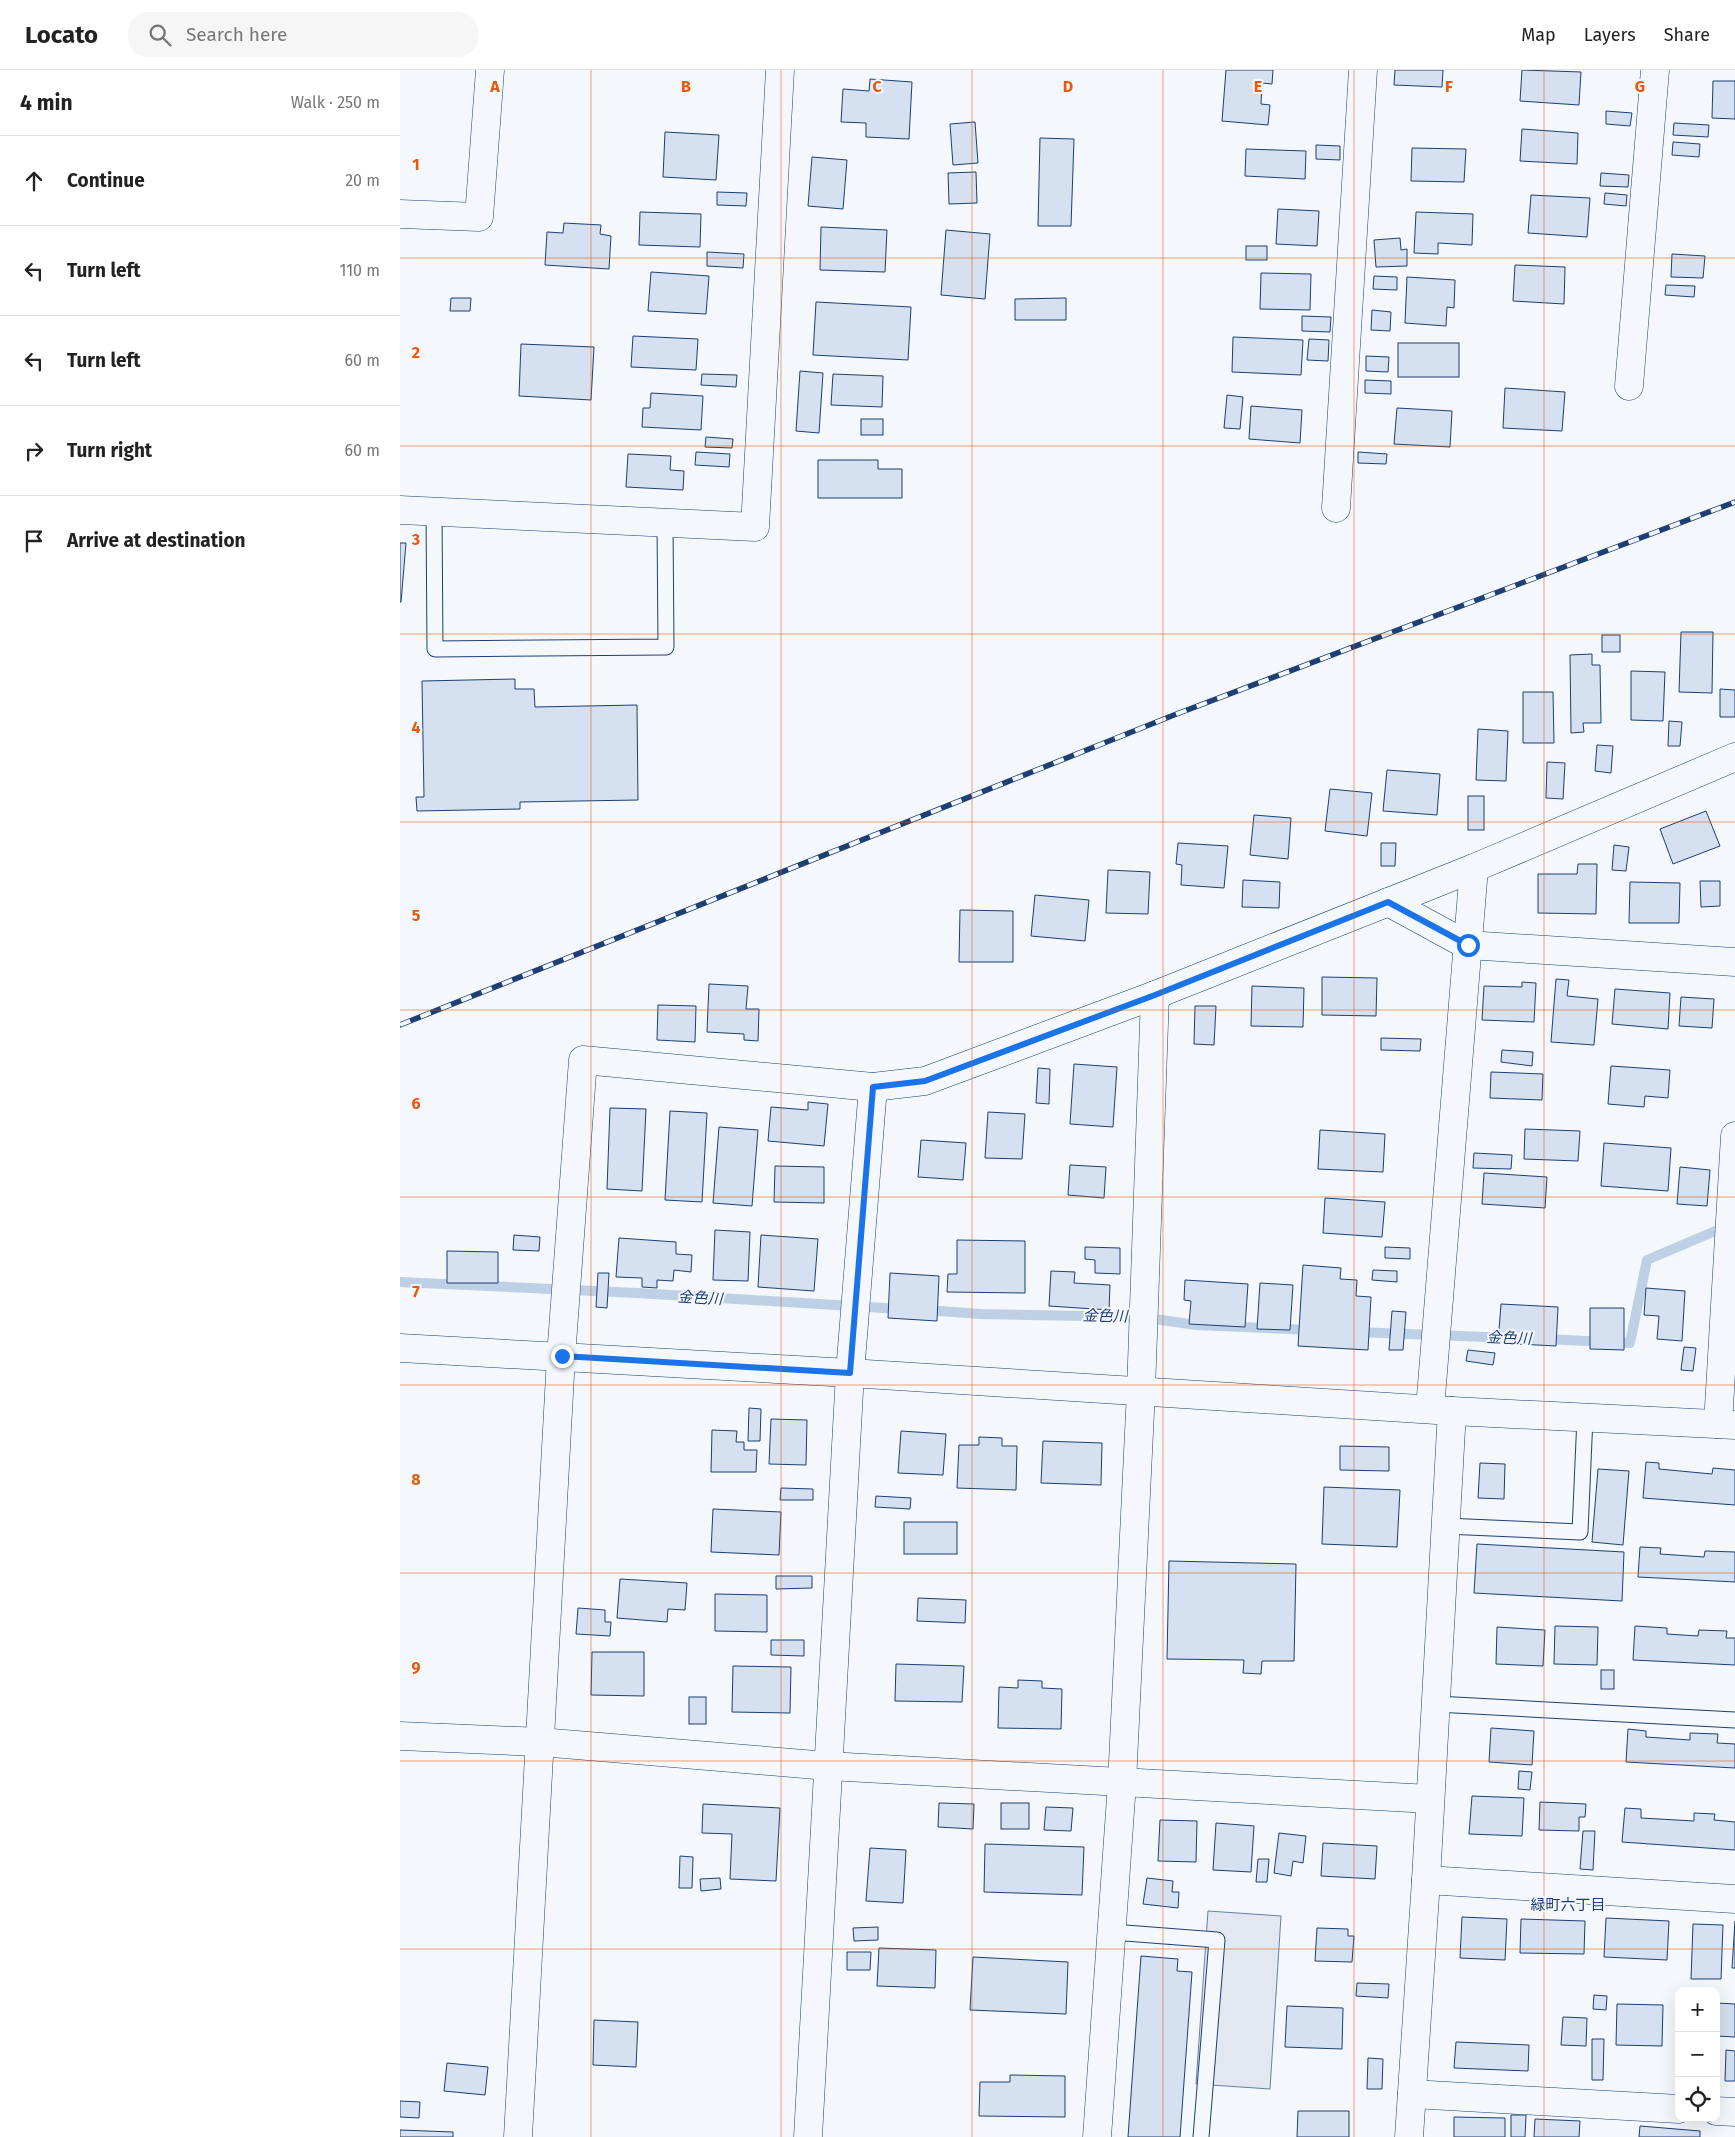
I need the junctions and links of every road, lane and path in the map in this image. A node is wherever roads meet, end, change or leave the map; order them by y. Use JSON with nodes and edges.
{"nodes":[{"id":1,"x":490,"y":70,"type":"edge"},
{"id":2,"x":780,"y":70,"type":"edge"},
{"id":3,"x":1363,"y":70,"type":"edge"},
{"id":4,"x":1656,"y":70,"type":"edge"},
{"id":5,"x":400,"y":214,"type":"edge"},
{"id":6,"x":1629,"y":386,"type":"dead end"},
{"id":7,"x":1336,"y":508,"type":"dead end"},
{"id":8,"x":400,"y":510,"type":"edge"},
{"id":9,"x":434,"y":512,"type":"junction"},
{"id":10,"x":665,"y":523,"type":"junction"},
{"id":11,"x":1735,"y":758,"type":"edge"},
{"id":12,"x":1474,"y":868,"type":"junction"},
{"id":13,"x":1388,"y":902,"type":"junction"},
{"id":14,"x":1468,"y":945,"type":"junction"},
{"id":15,"x":1735,"y":962,"type":"edge"},
{"id":16,"x":1155,"y":995,"type":"junction"},
{"id":17,"x":873,"y":1087,"type":"junction"},
{"id":18,"x":1735,"y":1136,"type":"edge"},
{"id":19,"x":400,"y":1348,"type":"edge"},
{"id":20,"x":562,"y":1356,"type":"junction"},
{"id":21,"x":850,"y":1373,"type":"junction"},
{"id":22,"x":1141,"y":1392,"type":"junction"},
{"id":23,"x":1441,"y":1410,"type":"junction"},
{"id":24,"x":1585,"y":1417,"type":"junction"},
{"id":25,"x":1726,"y":1425,"type":"edge"},
{"id":26,"x":1445,"y":1526,"type":"junction"},
{"id":27,"x":1436,"y":1704,"type":"junction"},
{"id":28,"x":1735,"y":1720,"type":"edge"},
{"id":29,"x":400,"y":1736,"type":"edge"},
{"id":30,"x":540,"y":1742,"type":"junction"},
{"id":31,"x":828,"y":1766,"type":"junction"},
{"id":32,"x":1122,"y":1783,"type":"junction"},
{"id":33,"x":1430,"y":1799,"type":"junction"},
{"id":34,"x":1426,"y":1880,"type":"junction"},
{"id":35,"x":1735,"y":1899,"type":"edge"},
{"id":36,"x":1112,"y":1932,"type":"junction"},
{"id":37,"x":1412,"y":2094,"type":"junction"},
{"id":38,"x":1675,"y":2109,"type":"edge"},
{"id":39,"x":1720,"y":2111,"type":"edge"},
{"id":40,"x":1735,"y":2112,"type":"edge"},
{"id":41,"x":518,"y":2137,"type":"edge"},
{"id":42,"x":808,"y":2137,"type":"edge"},
{"id":43,"x":1097,"y":2137,"type":"edge"},
{"id":44,"x":1201,"y":2137,"type":"edge"},
{"id":45,"x":1409,"y":2137,"type":"edge"}],
"edges":[{"from":1,"to":5,"type":"street"},
{"from":2,"to":10,"type":"street"},
{"from":3,"to":7,"type":"street"},
{"from":4,"to":6,"type":"street"},
{"from":8,"to":9,"type":"street"},
{"from":9,"to":10,"type":"street"},
{"from":9,"to":10,"type":"lane"},
{"from":11,"to":12,"type":"street"},
{"from":12,"to":13,"type":"street"},
{"from":12,"to":14,"type":"street"},
{"from":13,"to":14,"type":"street"},
{"from":13,"to":16,"type":"street"},
{"from":14,"to":15,"type":"street"},
{"from":14,"to":23,"type":"street"},
{"from":16,"to":17,"type":"street"},
{"from":16,"to":22,"type":"street"},
{"from":17,"to":20,"type":"street"},
{"from":17,"to":21,"type":"street"},
{"from":18,"to":25,"type":"street"},
{"from":19,"to":20,"type":"street"},
{"from":20,"to":21,"type":"street"},
{"from":20,"to":30,"type":"street"},
{"from":21,"to":22,"type":"street"},
{"from":21,"to":31,"type":"street"},
{"from":22,"to":23,"type":"street"},
{"from":22,"to":32,"type":"street"},
{"from":23,"to":24,"type":"street"},
{"from":23,"to":26,"type":"street"},
{"from":24,"to":25,"type":"street"},
{"from":24,"to":26,"type":"lane"},
{"from":26,"to":27,"type":"street"},
{"from":27,"to":28,"type":"lane"},
{"from":27,"to":33,"type":"street"},
{"from":29,"to":30,"type":"street"},
{"from":30,"to":31,"type":"street"},
{"from":30,"to":41,"type":"street"},
{"from":31,"to":32,"type":"street"},
{"from":31,"to":42,"type":"street"},
{"from":32,"to":33,"type":"street"},
{"from":32,"to":36,"type":"street"},
{"from":33,"to":34,"type":"street"},
{"from":34,"to":35,"type":"street"},
{"from":34,"to":37,"type":"street"},
{"from":36,"to":43,"type":"street"},
{"from":36,"to":44,"type":"lane"},
{"from":37,"to":38,"type":"street"},
{"from":37,"to":45,"type":"street"},
{"from":39,"to":40,"type":"street"}]}
